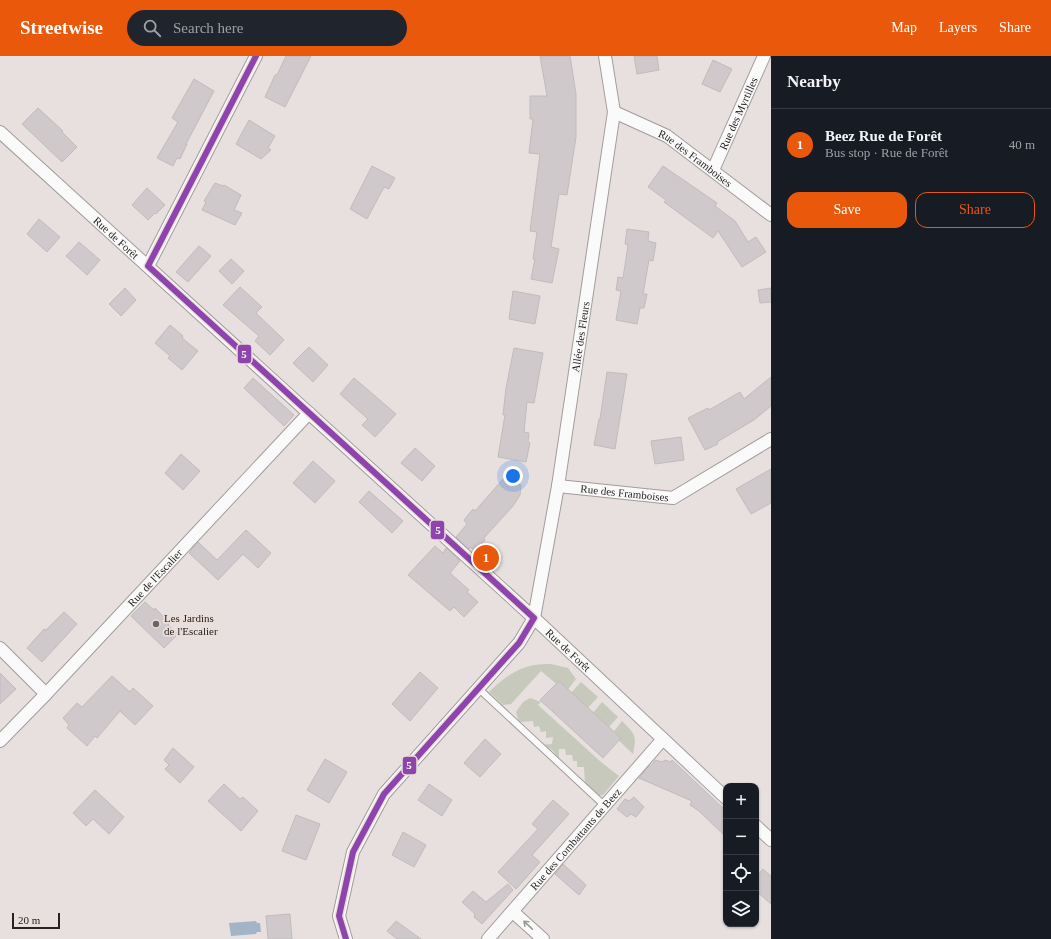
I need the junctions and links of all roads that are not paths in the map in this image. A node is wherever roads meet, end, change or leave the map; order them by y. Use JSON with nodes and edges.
{"nodes":[{"id":1,"x":256,"y":56,"type":"edge"},
{"id":2,"x":604,"y":56,"type":"edge"},
{"id":3,"x":764,"y":56,"type":"edge"},
{"id":4,"x":614,"y":112,"type":"junction"},
{"id":5,"x":0,"y":132,"type":"edge"},
{"id":6,"x":713,"y":170,"type":"junction"},
{"id":7,"x":771,"y":215,"type":"edge"},
{"id":8,"x":148,"y":266,"type":"junction"},
{"id":9,"x":310,"y":413,"type":"junction"},
{"id":10,"x":771,"y":439,"type":"edge"},
{"id":11,"x":558,"y":486,"type":"junction"},
{"id":12,"x":534,"y":618,"type":"junction"},
{"id":13,"x":0,"y":648,"type":"edge"},
{"id":14,"x":479,"y":688,"type":"junction"},
{"id":15,"x":46,"y":694,"type":"junction"},
{"id":16,"x":663,"y":739,"type":"junction"},
{"id":17,"x":0,"y":741,"type":"edge"},
{"id":18,"x":723,"y":795,"type":"edge"},
{"id":19,"x":605,"y":806,"type":"junction"},
{"id":20,"x":759,"y":829,"type":"edge"},
{"id":21,"x":771,"y":840,"type":"edge"},
{"id":22,"x":513,"y":912,"type":"junction"},
{"id":23,"x":346,"y":939,"type":"edge"},
{"id":24,"x":488,"y":939,"type":"edge"},
{"id":25,"x":543,"y":939,"type":"edge"}],
"edges":[{"from":1,"to":8,"type":"street"},
{"from":2,"to":4,"type":"street","name":"Allée des Fleurs"},
{"from":3,"to":6,"type":"street","name":"Rue des Myrtilles"},
{"from":4,"to":6,"type":"street","name":"Rue des Framboises"},
{"from":4,"to":11,"type":"street","name":"Allée des Fleurs"},
{"from":5,"to":8,"type":"street","name":"Rue de Forêt"},
{"from":6,"to":7,"type":"street","name":"Rue des Framboises"},
{"from":8,"to":9,"type":"street","name":"Rue de Forêt"},
{"from":9,"to":12,"type":"street","name":"Rue de Forêt"},
{"from":9,"to":15,"type":"street","name":"Rue de l'Escalier"},
{"from":10,"to":11,"type":"street","name":"Rue des Framboises"},
{"from":11,"to":12,"type":"street","name":"Allée des Fleurs"},
{"from":12,"to":14,"type":"street","name":"Allée des Fleurs"},
{"from":12,"to":16,"type":"street","name":"Rue de Forêt"},
{"from":13,"to":15,"type":"street"},
{"from":14,"to":19,"type":"lane"},
{"from":14,"to":23,"type":"street","name":"Allée des Fleurs"},
{"from":15,"to":17,"type":"street","name":"Rue de l'Escalier"},
{"from":16,"to":18,"type":"street","name":"Rue de Forêt"},
{"from":16,"to":19,"type":"street","name":"Rue des Combattants de Beez"},
{"from":19,"to":22,"type":"street","name":"Rue des Combattants de Beez"},
{"from":20,"to":21,"type":"street"},
{"from":22,"to":24,"type":"street","name":"Rue des Combattants de Beez"},
{"from":25,"to":22,"type":"street","one_way":true}]}
